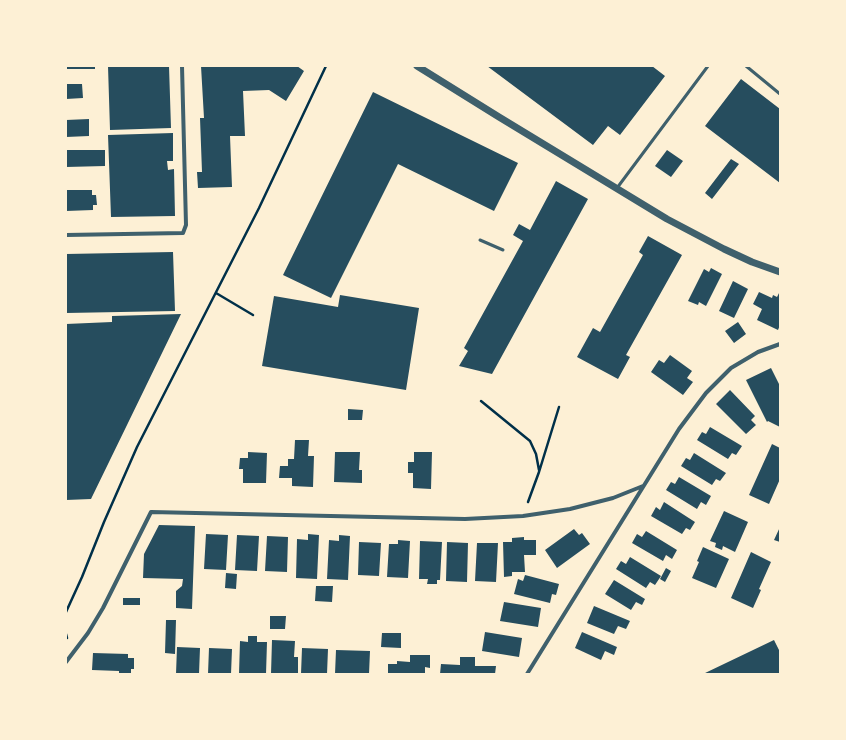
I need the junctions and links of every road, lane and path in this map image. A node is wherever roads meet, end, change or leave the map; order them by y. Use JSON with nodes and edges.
{"nodes":[{"id":1,"x":182,"y":66,"type":"edge"},
{"id":2,"x":326,"y":66,"type":"edge"},
{"id":3,"x":417,"y":66,"type":"edge"},
{"id":4,"x":708,"y":66,"type":"edge"},
{"id":5,"x":746,"y":66,"type":"edge"},
{"id":6,"x":780,"y":94,"type":"edge"},
{"id":7,"x":617,"y":188,"type":"junction"},
{"id":8,"x":66,"y":235,"type":"edge"},
{"id":9,"x":480,"y":240,"type":"dead end"},
{"id":10,"x":503,"y":250,"type":"dead end"},
{"id":11,"x":780,"y":272,"type":"edge"},
{"id":12,"x":216,"y":293,"type":"junction"},
{"id":13,"x":253,"y":315,"type":"dead end"},
{"id":14,"x":780,"y":344,"type":"edge"},
{"id":15,"x":481,"y":401,"type":"dead end"},
{"id":16,"x":559,"y":408,"type":"dead end"},
{"id":17,"x":539,"y":472,"type":"junction"},
{"id":18,"x":643,"y":486,"type":"junction"},
{"id":19,"x":528,"y":502,"type":"dead end"},
{"id":20,"x":66,"y":612,"type":"edge"},
{"id":21,"x":66,"y":662,"type":"edge"},
{"id":22,"x":526,"y":674,"type":"edge"}],
"edges":[{"from":1,"to":8,"type":"street"},
{"from":2,"to":12,"type":"path"},
{"from":3,"to":7,"type":"street"},
{"from":4,"to":7,"type":"lane"},
{"from":5,"to":6,"type":"lane"},
{"from":7,"to":11,"type":"street"},
{"from":9,"to":10,"type":"lane"},
{"from":12,"to":13,"type":"path"},
{"from":12,"to":20,"type":"path"},
{"from":14,"to":18,"type":"street"},
{"from":15,"to":17,"type":"path"},
{"from":16,"to":17,"type":"path"},
{"from":17,"to":19,"type":"path"},
{"from":18,"to":21,"type":"street"},
{"from":18,"to":22,"type":"street"}]}
